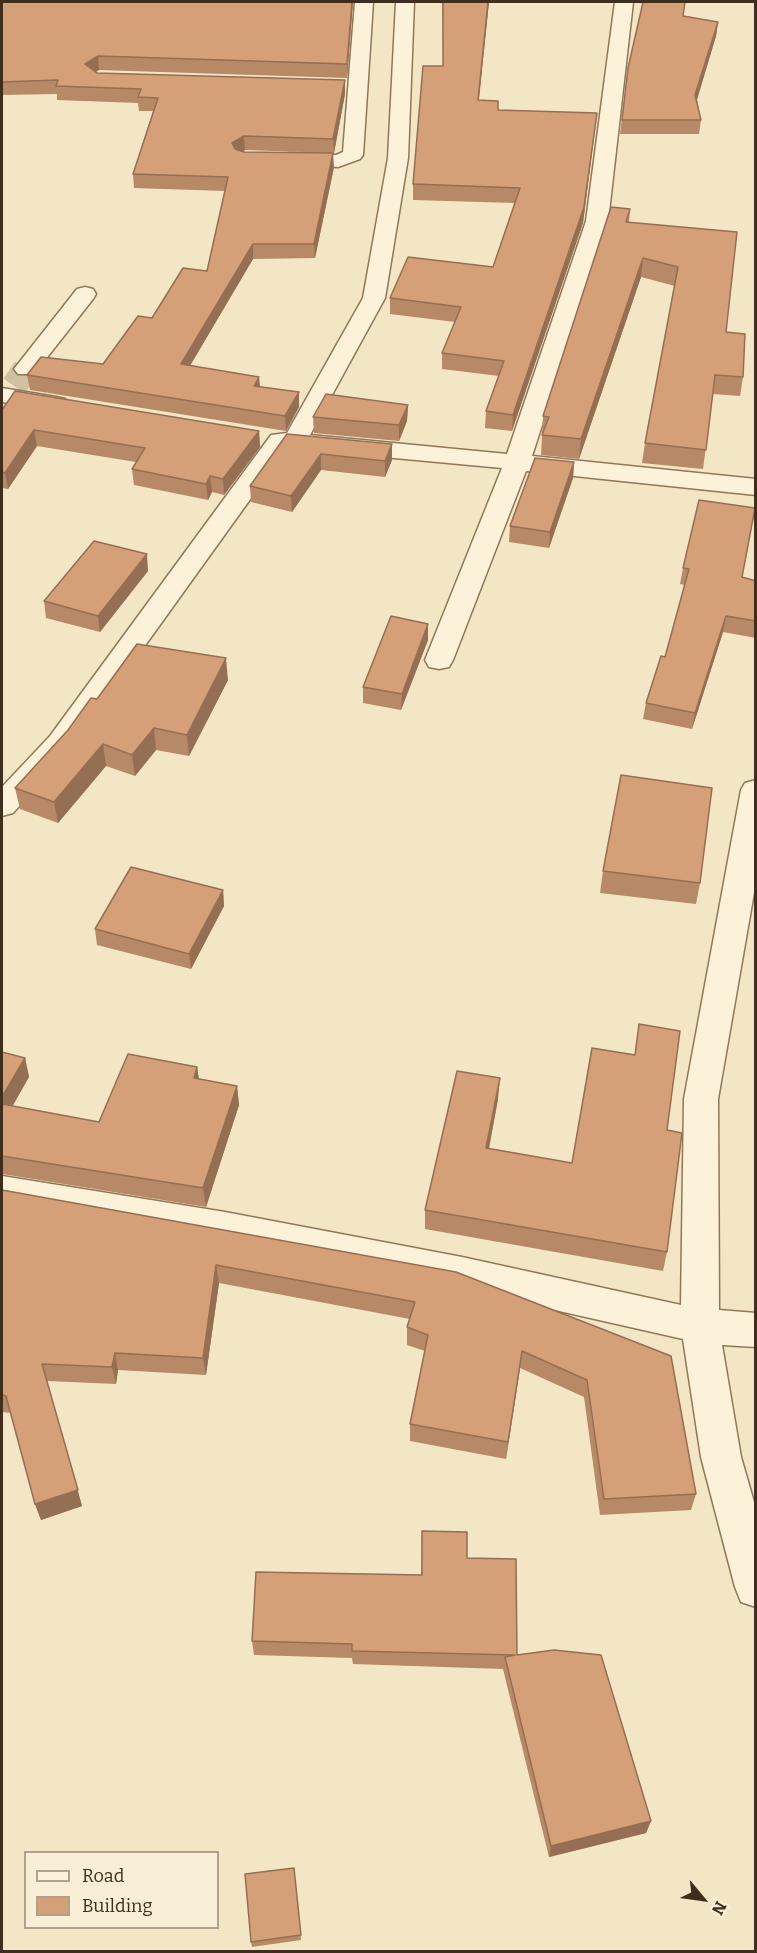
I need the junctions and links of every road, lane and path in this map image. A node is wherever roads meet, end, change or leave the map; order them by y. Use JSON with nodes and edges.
{"nodes":[{"id":1,"x":364,"y":2,"type":"edge"},
{"id":2,"x":405,"y":2,"type":"edge"},
{"id":3,"x":624,"y":2,"type":"edge"},
{"id":4,"x":334,"y":85,"type":"edge"},
{"id":5,"x":358,"y":86,"type":"junction"},
{"id":6,"x":268,"y":159,"type":"edge"},
{"id":7,"x":85,"y":294,"type":"dead end"},
{"id":8,"x":12,"y":387,"type":"edge"},
{"id":9,"x":74,"y":407,"type":"edge"},
{"id":10,"x":277,"y":439,"type":"junction"},
{"id":11,"x":517,"y":462,"type":"junction"},
{"id":12,"x":756,"y":487,"type":"edge"},
{"id":13,"x":439,"y":660,"type":"dead end"},
{"id":14,"x":756,"y":790,"type":"edge"},
{"id":15,"x":2,"y":805,"type":"edge"},
{"id":16,"x":751,"y":839,"type":"edge"},
{"id":17,"x":2,"y":1191,"type":"edge"},
{"id":18,"x":700,"y":1326,"type":"junction"},
{"id":19,"x":756,"y":1330,"type":"edge"},
{"id":20,"x":756,"y":1587,"type":"edge"}],
"edges":[{"from":1,"to":5,"type":"lane"},
{"from":2,"to":10,"type":"lane"},
{"from":3,"to":11,"type":"lane"},
{"from":4,"to":5,"type":"lane"},
{"from":5,"to":6,"type":"lane"},
{"from":7,"to":8,"type":"lane"},
{"from":8,"to":9,"type":"lane"},
{"from":10,"to":11,"type":"lane"},
{"from":10,"to":15,"type":"lane"},
{"from":11,"to":12,"type":"lane"},
{"from":11,"to":13,"type":"lane"},
{"from":14,"to":16,"type":"lane"},
{"from":16,"to":18,"type":"lane"},
{"from":17,"to":18,"type":"lane"},
{"from":18,"to":19,"type":"lane"},
{"from":18,"to":20,"type":"lane"}]}
